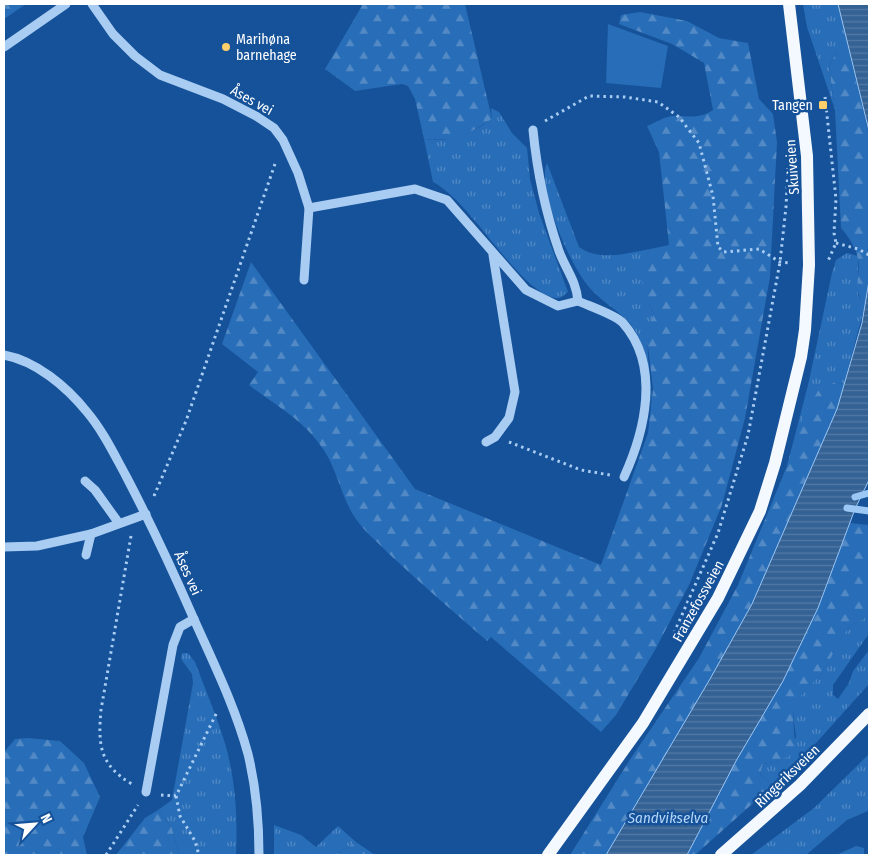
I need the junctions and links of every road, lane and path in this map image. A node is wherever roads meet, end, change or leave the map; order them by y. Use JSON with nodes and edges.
{"nodes":[{"id":1,"x":66,"y":4,"type":"edge"},
{"id":2,"x":92,"y":4,"type":"edge"},
{"id":3,"x":789,"y":4,"type":"edge"},
{"id":4,"x":4,"y":47,"type":"edge"},
{"id":5,"x":825,"y":97,"type":"dead end"},
{"id":6,"x":533,"y":130,"type":"joint"},
{"id":7,"x":283,"y":140,"type":"junction"},
{"id":8,"x":788,"y":160,"type":"dead end"},
{"id":9,"x":309,"y":208,"type":"junction"},
{"id":10,"x":836,"y":243,"type":"junction"},
{"id":11,"x":493,"y":255,"type":"junction"},
{"id":12,"x":869,"y":255,"type":"edge"},
{"id":13,"x":780,"y":262,"type":"junction"},
{"id":14,"x":826,"y":263,"type":"dead end"},
{"id":15,"x":796,"y":264,"type":"dead end"},
{"id":16,"x":304,"y":280,"type":"dead end"},
{"id":17,"x":578,"y":301,"type":"junction"},
{"id":18,"x":806,"y":330,"type":"joint"},
{"id":19,"x":4,"y":355,"type":"edge"},
{"id":20,"x":495,"y":436,"type":"junction"},
{"id":21,"x":486,"y":442,"type":"dead end"},
{"id":22,"x":624,"y":477,"type":"joint"},
{"id":23,"x":85,"y":481,"type":"dead end"},
{"id":24,"x":146,"y":514,"type":"junction"},
{"id":25,"x":118,"y":522,"type":"junction"},
{"id":26,"x":91,"y":534,"type":"junction"},
{"id":27,"x":4,"y":547,"type":"edge"},
{"id":28,"x":86,"y":555,"type":"dead end"},
{"id":29,"x":194,"y":619,"type":"junction"},
{"id":30,"x":673,"y":635,"type":"dead end"},
{"id":31,"x":217,"y":711,"type":"dead end"},
{"id":32,"x":869,"y":714,"type":"edge"},
{"id":33,"x":146,"y":792,"type":"junction"},
{"id":34,"x":176,"y":796,"type":"junction"},
{"id":35,"x":106,"y":855,"type":"edge"},
{"id":36,"x":199,"y":855,"type":"edge"},
{"id":37,"x":259,"y":855,"type":"edge"},
{"id":38,"x":548,"y":855,"type":"edge"},
{"id":39,"x":721,"y":855,"type":"edge"}],
"edges":[{"from":1,"to":4,"type":"street"},
{"from":2,"to":7,"type":"street","name":"Åses vei"},
{"from":3,"to":18,"type":"main road","name":"Skuiveien"},
{"from":5,"to":10,"type":"path"},
{"from":6,"to":13,"type":"path"},
{"from":6,"to":17,"type":"street"},
{"from":7,"to":9,"type":"street","name":"Åses vei"},
{"from":7,"to":24,"type":"path"},
{"from":8,"to":13,"type":"path"},
{"from":9,"to":11,"type":"street"},
{"from":9,"to":16,"type":"street","name":"Åses vei"},
{"from":10,"to":12,"type":"path"},
{"from":10,"to":14,"type":"path"},
{"from":11,"to":17,"type":"street"},
{"from":11,"to":20,"type":"street"},
{"from":13,"to":15,"type":"path"},
{"from":13,"to":30,"type":"path"},
{"from":17,"to":22,"type":"street"},
{"from":18,"to":38,"type":"main road","name":"Franzefossveien"},
{"from":19,"to":24,"type":"street","name":"Åses vei"},
{"from":20,"to":21,"type":"street"},
{"from":20,"to":22,"type":"path"},
{"from":23,"to":25,"type":"street"},
{"from":24,"to":25,"type":"street"},
{"from":24,"to":29,"type":"street","name":"Åses vei"},
{"from":24,"to":33,"type":"path"},
{"from":25,"to":26,"type":"street"},
{"from":26,"to":27,"type":"street"},
{"from":26,"to":28,"type":"street"},
{"from":29,"to":33,"type":"street"},
{"from":29,"to":37,"type":"street","name":"Åses vei"},
{"from":31,"to":34,"type":"path"},
{"from":32,"to":39,"type":"main road","name":"Ringeriksveien"},
{"from":33,"to":34,"type":"path"},
{"from":33,"to":35,"type":"path"},
{"from":34,"to":36,"type":"path"}]}
